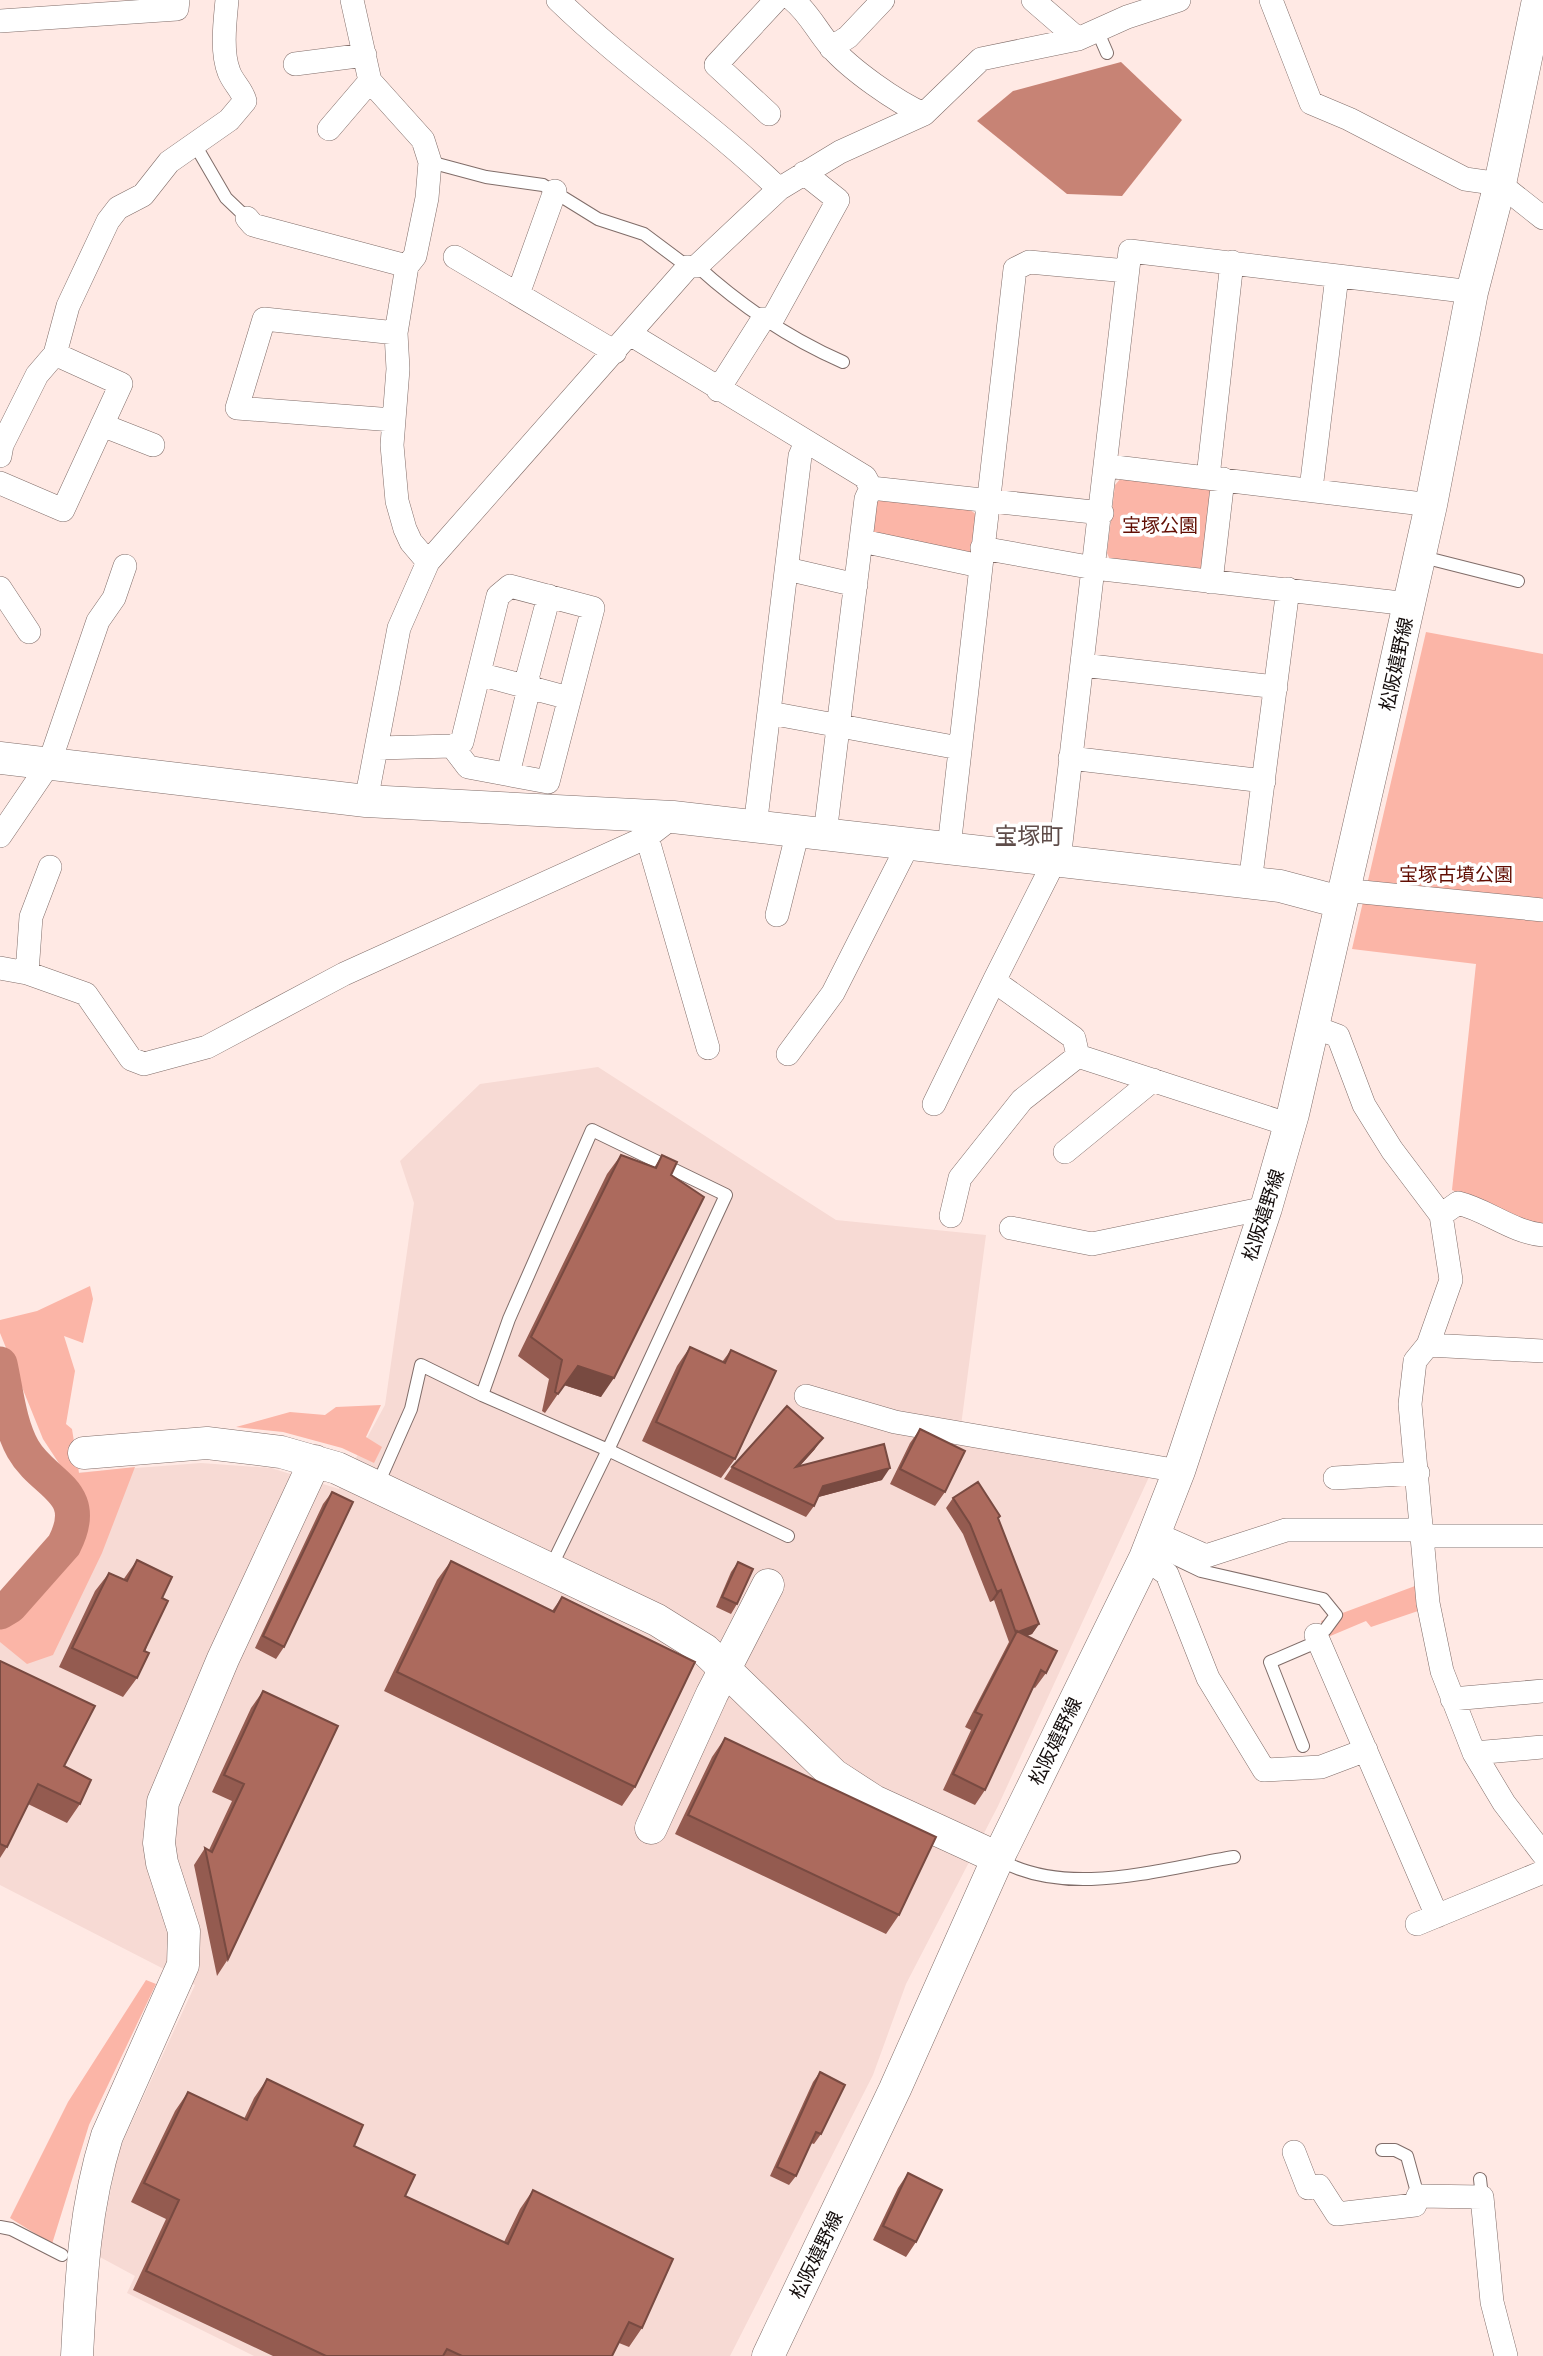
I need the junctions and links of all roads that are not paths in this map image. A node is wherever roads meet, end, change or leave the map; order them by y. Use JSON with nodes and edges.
{"nodes":[{"id":1,"x":177,"y":0,"type":"edge"},
{"id":2,"x":227,"y":0,"type":"edge"},
{"id":3,"x":352,"y":0,"type":"edge"},
{"id":4,"x":558,"y":0,"type":"edge"},
{"id":5,"x":776,"y":0,"type":"edge"},
{"id":6,"x":793,"y":0,"type":"edge"},
{"id":7,"x":883,"y":0,"type":"edge"},
{"id":8,"x":1034,"y":0,"type":"edge"},
{"id":9,"x":1179,"y":0,"type":"edge"},
{"id":10,"x":1271,"y":0,"type":"edge"},
{"id":11,"x":1538,"y":0,"type":"edge"},
{"id":12,"x":1128,"y":9,"type":"edge"},
{"id":13,"x":0,"y":21,"type":"edge"},
{"id":14,"x":1088,"y":34,"type":"junction"},
{"id":15,"x":831,"y":48,"type":"junction"},
{"id":16,"x":1107,"y":53,"type":"dead end"},
{"id":17,"x":365,"y":55,"type":"junction"},
{"id":18,"x":295,"y":64,"type":"dead end"},
{"id":19,"x":370,"y":80,"type":"junction"},
{"id":20,"x":769,"y":114,"type":"dead end"},
{"id":21,"x":924,"y":114,"type":"junction"},
{"id":22,"x":328,"y":129,"type":"dead end"},
{"id":23,"x":194,"y":143,"type":"junction"},
{"id":24,"x":430,"y":162,"type":"junction"},
{"id":25,"x":804,"y":173,"type":"junction"},
{"id":26,"x":1500,"y":184,"type":"junction"},
{"id":27,"x":779,"y":189,"type":"junction"},
{"id":28,"x":555,"y":191,"type":"junction"},
{"id":29,"x":247,"y":218,"type":"joint"},
{"id":30,"x":1543,"y":218,"type":"edge"},
{"id":31,"x":455,"y":257,"type":"dead end"},
{"id":32,"x":1232,"y":262,"type":"junction"},
{"id":33,"x":407,"y":266,"type":"junction"},
{"id":34,"x":693,"y":266,"type":"junction"},
{"id":35,"x":1127,"y":271,"type":"junction"},
{"id":36,"x":1337,"y":276,"type":"junction"},
{"id":37,"x":1472,"y":292,"type":"junction"},
{"id":38,"x":518,"y":294,"type":"junction"},
{"id":39,"x":764,"y":319,"type":"junction"},
{"id":40,"x":396,"y":333,"type":"junction"},
{"id":41,"x":630,"y":334,"type":"junction"},
{"id":42,"x":615,"y":352,"type":"junction"},
{"id":43,"x":55,"y":354,"type":"junction"},
{"id":44,"x":843,"y":362,"type":"dead end"},
{"id":45,"x":719,"y":390,"type":"junction"},
{"id":46,"x":393,"y":420,"type":"junction"},
{"id":47,"x":102,"y":425,"type":"junction"},
{"id":48,"x":806,"y":442,"type":"junction"},
{"id":49,"x":153,"y":445,"type":"dead end"},
{"id":50,"x":0,"y":456,"type":"edge"},
{"id":51,"x":1107,"y":466,"type":"junction"},
{"id":52,"x":1216,"y":478,"type":"junction"},
{"id":53,"x":0,"y":483,"type":"edge"},
{"id":54,"x":872,"y":488,"type":"junction"},
{"id":55,"x":1311,"y":489,"type":"junction"},
{"id":56,"x":989,"y":500,"type":"junction"},
{"id":57,"x":1431,"y":505,"type":"junction"},
{"id":58,"x":1102,"y":513,"type":"junction"},
{"id":59,"x":862,"y":541,"type":"junction"},
{"id":60,"x":1419,"y":556,"type":"junction"},
{"id":61,"x":981,"y":557,"type":"junction"},
{"id":62,"x":428,"y":562,"type":"junction"},
{"id":63,"x":125,"y":566,"type":"dead end"},
{"id":64,"x":1094,"y":568,"type":"junction"},
{"id":65,"x":787,"y":569,"type":"junction"},
{"id":66,"x":1518,"y":581,"type":"dead end"},
{"id":67,"x":1211,"y":582,"type":"junction"},
{"id":68,"x":856,"y":585,"type":"junction"},
{"id":69,"x":0,"y":588,"type":"edge"},
{"id":70,"x":1287,"y":589,"type":"junction"},
{"id":71,"x":549,"y":596,"type":"junction"},
{"id":72,"x":1409,"y":604,"type":"junction"},
{"id":73,"x":29,"y":632,"type":"dead end"},
{"id":74,"x":1082,"y":665,"type":"junction"},
{"id":75,"x":479,"y":674,"type":"junction"},
{"id":76,"x":1276,"y":687,"type":"junction"},
{"id":77,"x":529,"y":688,"type":"junction"},
{"id":78,"x":569,"y":698,"type":"junction"},
{"id":79,"x":770,"y":713,"type":"junction"},
{"id":80,"x":837,"y":726,"type":"junction"},
{"id":81,"x":452,"y":746,"type":"junction"},
{"id":82,"x":378,"y":748,"type":"junction"},
{"id":83,"x":959,"y":748,"type":"junction"},
{"id":84,"x":0,"y":758,"type":"edge"},
{"id":85,"x":1070,"y":758,"type":"junction"},
{"id":86,"x":50,"y":764,"type":"junction"},
{"id":87,"x":508,"y":774,"type":"junction"},
{"id":88,"x":1264,"y":781,"type":"junction"},
{"id":89,"x":366,"y":801,"type":"junction"},
{"id":90,"x":673,"y":817,"type":"junction"},
{"id":91,"x":755,"y":827,"type":"junction"},
{"id":92,"x":811,"y":833,"type":"junction"},
{"id":93,"x":0,"y":836,"type":"edge"},
{"id":94,"x":647,"y":836,"type":"junction"},
{"id":95,"x":909,"y":843,"type":"junction"},
{"id":96,"x":949,"y":847,"type":"junction"},
{"id":97,"x":1057,"y":860,"type":"junction"},
{"id":98,"x":50,"y":867,"type":"dead end"},
{"id":99,"x":1250,"y":883,"type":"junction"},
{"id":100,"x":1341,"y":896,"type":"junction"},
{"id":101,"x":1543,"y":910,"type":"edge"},
{"id":102,"x":777,"y":915,"type":"dead end"},
{"id":103,"x":0,"y":968,"type":"edge"},
{"id":104,"x":27,"y":973,"type":"junction"},
{"id":105,"x":995,"y":981,"type":"junction"},
{"id":106,"x":1314,"y":1027,"type":"junction"},
{"id":107,"x":708,"y":1048,"type":"dead end"},
{"id":108,"x":788,"y":1054,"type":"dead end"},
{"id":109,"x":1078,"y":1056,"type":"junction"},
{"id":110,"x":1153,"y":1080,"type":"junction"},
{"id":111,"x":934,"y":1104,"type":"dead end"},
{"id":112,"x":1290,"y":1125,"type":"junction"},
{"id":113,"x":1065,"y":1152,"type":"dead end"},
{"id":114,"x":1266,"y":1208,"type":"junction"},
{"id":115,"x":1441,"y":1215,"type":"junction"},
{"id":116,"x":951,"y":1216,"type":"dead end"},
{"id":117,"x":1011,"y":1228,"type":"dead end"},
{"id":118,"x":1543,"y":1235,"type":"edge"},
{"id":119,"x":1428,"y":1345,"type":"junction"},
{"id":120,"x":1543,"y":1351,"type":"edge"},
{"id":121,"x":482,"y":1395,"type":"junction"},
{"id":122,"x":806,"y":1396,"type":"dead end"},
{"id":123,"x":608,"y":1450,"type":"junction"},
{"id":124,"x":84,"y":1453,"type":"dead end"},
{"id":125,"x":315,"y":1461,"type":"junction"},
{"id":126,"x":1178,"y":1471,"type":"junction"},
{"id":127,"x":1418,"y":1473,"type":"junction"},
{"id":128,"x":1335,"y":1478,"type":"dead end"},
{"id":129,"x":377,"y":1486,"type":"junction"},
{"id":130,"x":1422,"y":1533,"type":"junction"},
{"id":131,"x":788,"y":1536,"type":"dead end"},
{"id":132,"x":1543,"y":1536,"type":"edge"},
{"id":133,"x":1149,"y":1546,"type":"junction"},
{"id":134,"x":549,"y":1570,"type":"junction"},
{"id":135,"x":768,"y":1585,"type":"dead end"},
{"id":136,"x":1320,"y":1635,"type":"junction"},
{"id":137,"x":726,"y":1671,"type":"junction"},
{"id":138,"x":1543,"y":1691,"type":"edge"},
{"id":139,"x":1452,"y":1699,"type":"junction"},
{"id":140,"x":1303,"y":1746,"type":"dead end"},
{"id":141,"x":1543,"y":1746,"type":"edge"},
{"id":142,"x":1366,"y":1751,"type":"junction"},
{"id":143,"x":1474,"y":1752,"type":"junction"},
{"id":144,"x":651,"y":1828,"type":"dead end"},
{"id":145,"x":1543,"y":1854,"type":"edge"},
{"id":146,"x":1234,"y":1857,"type":"dead end"},
{"id":147,"x":998,"y":1858,"type":"junction"},
{"id":148,"x":1543,"y":1872,"type":"edge"},
{"id":149,"x":1382,"y":2150,"type":"dead end"},
{"id":150,"x":1294,"y":2152,"type":"dead end"},
{"id":151,"x":1418,"y":2196,"type":"junction"},
{"id":152,"x":0,"y":2228,"type":"edge"},
{"id":153,"x":62,"y":2255,"type":"dead end"},
{"id":154,"x":77,"y":2356,"type":"edge"},
{"id":155,"x":768,"y":2356,"type":"edge"},
{"id":156,"x":1507,"y":2356,"type":"edge"}],
"edges":[{"from":1,"to":13,"type":"street"},
{"from":2,"to":23,"type":"street"},
{"from":3,"to":17,"type":"street"},
{"from":4,"to":27,"type":"street"},
{"from":5,"to":20,"type":"street"},
{"from":6,"to":15,"type":"street"},
{"from":7,"to":15,"type":"street"},
{"from":8,"to":14,"type":"street"},
{"from":9,"to":12,"type":"street"},
{"from":10,"to":26,"type":"street"},
{"from":11,"to":26,"type":"street","name":"松阪嬉野線"},
{"from":12,"to":14,"type":"street"},
{"from":14,"to":16,"type":"lane"},
{"from":14,"to":21,"type":"street"},
{"from":15,"to":21,"type":"street"},
{"from":17,"to":18,"type":"street"},
{"from":17,"to":19,"type":"street"},
{"from":19,"to":22,"type":"street"},
{"from":19,"to":24,"type":"street"},
{"from":21,"to":25,"type":"street"},
{"from":23,"to":29,"type":"lane"},
{"from":23,"to":43,"type":"street"},
{"from":24,"to":28,"type":"lane"},
{"from":24,"to":33,"type":"street"},
{"from":25,"to":27,"type":"street"},
{"from":25,"to":39,"type":"street"},
{"from":26,"to":30,"type":"street"},
{"from":26,"to":37,"type":"street","name":"松阪嬉野線"},
{"from":27,"to":34,"type":"street"},
{"from":28,"to":34,"type":"lane"},
{"from":28,"to":38,"type":"street"},
{"from":29,"to":33,"type":"street"},
{"from":31,"to":38,"type":"street"},
{"from":32,"to":35,"type":"street"},
{"from":32,"to":36,"type":"street"},
{"from":32,"to":52,"type":"street"},
{"from":33,"to":40,"type":"street"},
{"from":34,"to":39,"type":"lane"},
{"from":34,"to":41,"type":"street"},
{"from":35,"to":51,"type":"street"},
{"from":35,"to":56,"type":"street"},
{"from":36,"to":37,"type":"street"},
{"from":36,"to":55,"type":"street"},
{"from":37,"to":57,"type":"street","name":"松阪嬉野線"},
{"from":38,"to":42,"type":"street"},
{"from":39,"to":44,"type":"lane"},
{"from":39,"to":45,"type":"street"},
{"from":40,"to":46,"type":"street"},
{"from":40,"to":46,"type":"street"},
{"from":41,"to":42,"type":"street"},
{"from":41,"to":45,"type":"street"},
{"from":42,"to":62,"type":"street"},
{"from":43,"to":47,"type":"street"},
{"from":43,"to":50,"type":"street"},
{"from":45,"to":48,"type":"street"},
{"from":46,"to":62,"type":"street"},
{"from":47,"to":49,"type":"street"},
{"from":47,"to":53,"type":"street"},
{"from":48,"to":54,"type":"street"},
{"from":48,"to":65,"type":"street"},
{"from":51,"to":52,"type":"street"},
{"from":51,"to":58,"type":"street"},
{"from":52,"to":55,"type":"street"},
{"from":52,"to":67,"type":"street"},
{"from":54,"to":56,"type":"street"},
{"from":54,"to":59,"type":"street"},
{"from":55,"to":57,"type":"street"},
{"from":56,"to":58,"type":"street"},
{"from":56,"to":61,"type":"street"},
{"from":57,"to":60,"type":"street","name":"松阪嬉野線"},
{"from":58,"to":64,"type":"street"},
{"from":59,"to":61,"type":"street"},
{"from":59,"to":68,"type":"street"},
{"from":60,"to":66,"type":"lane"},
{"from":60,"to":72,"type":"street","name":"松阪嬉野線"},
{"from":61,"to":64,"type":"street"},
{"from":61,"to":83,"type":"street"},
{"from":62,"to":82,"type":"street"},
{"from":63,"to":86,"type":"street"},
{"from":64,"to":67,"type":"street"},
{"from":64,"to":74,"type":"street"},
{"from":65,"to":68,"type":"street"},
{"from":65,"to":79,"type":"street"},
{"from":67,"to":70,"type":"street"},
{"from":68,"to":80,"type":"street"},
{"from":69,"to":73,"type":"street"},
{"from":70,"to":72,"type":"street"},
{"from":70,"to":76,"type":"street"},
{"from":71,"to":75,"type":"street"},
{"from":71,"to":77,"type":"street"},
{"from":71,"to":78,"type":"street"},
{"from":72,"to":100,"type":"street","name":"松阪嬉野線"},
{"from":74,"to":76,"type":"street"},
{"from":74,"to":85,"type":"street"},
{"from":75,"to":77,"type":"street"},
{"from":75,"to":81,"type":"street"},
{"from":76,"to":88,"type":"street"},
{"from":77,"to":78,"type":"street"},
{"from":77,"to":87,"type":"street"},
{"from":78,"to":87,"type":"street"},
{"from":79,"to":80,"type":"street"},
{"from":79,"to":91,"type":"street"},
{"from":80,"to":83,"type":"street"},
{"from":80,"to":92,"type":"street"},
{"from":81,"to":82,"type":"street"},
{"from":81,"to":87,"type":"street"},
{"from":82,"to":89,"type":"street"},
{"from":83,"to":96,"type":"street"},
{"from":84,"to":86,"type":"street"},
{"from":85,"to":88,"type":"street"},
{"from":85,"to":97,"type":"street"},
{"from":86,"to":89,"type":"street"},
{"from":86,"to":93,"type":"street"},
{"from":88,"to":99,"type":"street"},
{"from":89,"to":90,"type":"street"},
{"from":90,"to":91,"type":"street"},
{"from":90,"to":94,"type":"street"},
{"from":91,"to":92,"type":"street"},
{"from":92,"to":95,"type":"street"},
{"from":92,"to":102,"type":"street"},
{"from":94,"to":104,"type":"street"},
{"from":94,"to":107,"type":"street"},
{"from":95,"to":96,"type":"street"},
{"from":95,"to":108,"type":"street"},
{"from":96,"to":97,"type":"street"},
{"from":97,"to":99,"type":"street"},
{"from":97,"to":105,"type":"street"},
{"from":98,"to":104,"type":"street"},
{"from":99,"to":100,"type":"street"},
{"from":100,"to":101,"type":"street"},
{"from":100,"to":106,"type":"street","name":"松阪嬉野線"},
{"from":103,"to":104,"type":"street"},
{"from":105,"to":109,"type":"street"},
{"from":105,"to":111,"type":"street"},
{"from":106,"to":112,"type":"street","name":"松阪嬉野線"},
{"from":106,"to":115,"type":"street"},
{"from":109,"to":110,"type":"street"},
{"from":109,"to":116,"type":"street"},
{"from":110,"to":112,"type":"street"},
{"from":110,"to":113,"type":"street"},
{"from":112,"to":114,"type":"street","name":"松阪嬉野線"},
{"from":114,"to":117,"type":"street"},
{"from":114,"to":126,"type":"street","name":"松阪嬉野線"},
{"from":115,"to":118,"type":"street"},
{"from":115,"to":119,"type":"street"},
{"from":119,"to":120,"type":"street"},
{"from":119,"to":127,"type":"street"},
{"from":121,"to":123,"type":"lane"},
{"from":121,"to":123,"type":"lane"},
{"from":121,"to":129,"type":"lane"},
{"from":122,"to":126,"type":"street"},
{"from":123,"to":131,"type":"lane"},
{"from":123,"to":134,"type":"lane"},
{"from":124,"to":125,"type":"street"},
{"from":125,"to":129,"type":"street"},
{"from":125,"to":154,"type":"street"},
{"from":126,"to":133,"type":"street","name":"松阪嬉野線"},
{"from":127,"to":128,"type":"street"},
{"from":127,"to":130,"type":"street"},
{"from":129,"to":134,"type":"street"},
{"from":130,"to":132,"type":"street"},
{"from":130,"to":133,"type":"street"},
{"from":130,"to":139,"type":"street"},
{"from":133,"to":136,"type":"lane"},
{"from":133,"to":142,"type":"street"},
{"from":133,"to":147,"type":"street","name":"松阪嬉野線"},
{"from":134,"to":137,"type":"street"},
{"from":135,"to":137,"type":"street"},
{"from":136,"to":140,"type":"lane"},
{"from":136,"to":142,"type":"street"},
{"from":137,"to":144,"type":"street"},
{"from":137,"to":147,"type":"street"},
{"from":138,"to":139,"type":"street"},
{"from":139,"to":143,"type":"street"},
{"from":141,"to":143,"type":"street"},
{"from":142,"to":148,"type":"street"},
{"from":143,"to":145,"type":"street"},
{"from":146,"to":147,"type":"lane"},
{"from":147,"to":155,"type":"street","name":"松阪嬉野線"},
{"from":149,"to":151,"type":"lane"},
{"from":150,"to":151,"type":"street"},
{"from":151,"to":156,"type":"street"},
{"from":152,"to":153,"type":"lane"}]}
